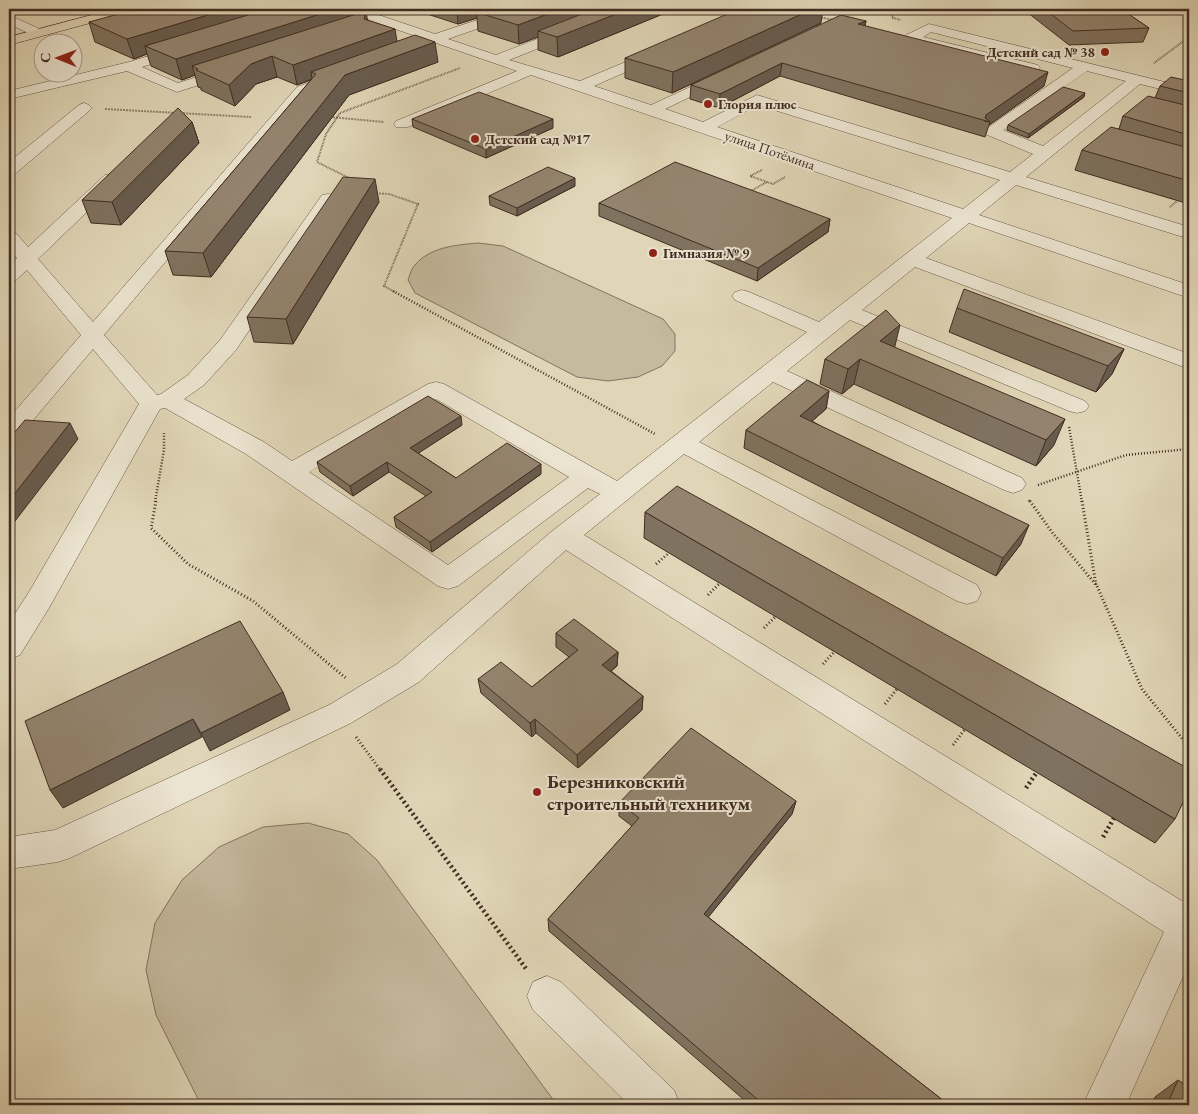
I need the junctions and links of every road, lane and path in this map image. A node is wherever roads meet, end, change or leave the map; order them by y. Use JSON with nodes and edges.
{"nodes":[{"id":1,"x":127,"y":9,"type":"edge"},
{"id":2,"x":350,"y":9,"type":"edge"},
{"id":3,"x":521,"y":9,"type":"edge"},
{"id":4,"x":626,"y":9,"type":"edge"},
{"id":5,"x":402,"y":13,"type":"dead end"},
{"id":6,"x":818,"y":17,"type":"dead end"},
{"id":7,"x":9,"y":20,"type":"edge"},
{"id":8,"x":380,"y":20,"type":"junction"},
{"id":9,"x":837,"y":20,"type":"edge"},
{"id":10,"x":357,"y":28,"type":"edge"},
{"id":11,"x":35,"y":32,"type":"edge"},
{"id":12,"x":41,"y":32,"type":"edge"},
{"id":13,"x":32,"y":34,"type":"edge"},
{"id":14,"x":1189,"y":37,"type":"edge"},
{"id":15,"x":437,"y":40,"type":"junction"},
{"id":16,"x":9,"y":41,"type":"edge"},
{"id":17,"x":194,"y":46,"type":"edge"},
{"id":18,"x":669,"y":48,"type":"edge"},
{"id":19,"x":413,"y":50,"type":"edge"},
{"id":20,"x":1049,"y":58,"type":"junction"},
{"id":21,"x":496,"y":60,"type":"junction"},
{"id":22,"x":468,"y":65,"type":"dead end"},
{"id":23,"x":128,"y":66,"type":"junction"},
{"id":24,"x":241,"y":66,"type":"edge"},
{"id":25,"x":1085,"y":66,"type":"junction"},
{"id":26,"x":1032,"y":68,"type":"junction"},
{"id":27,"x":738,"y":69,"type":"edge"},
{"id":28,"x":355,"y":70,"type":"edge"},
{"id":29,"x":530,"y":71,"type":"junction"},
{"id":30,"x":32,"y":77,"type":"edge"},
{"id":31,"x":1067,"y":78,"type":"junction"},
{"id":32,"x":1138,"y":79,"type":"junction"},
{"id":33,"x":9,"y":84,"type":"edge"},
{"id":34,"x":581,"y":86,"type":"junction"},
{"id":35,"x":1189,"y":92,"type":"edge"},
{"id":36,"x":9,"y":95,"type":"edge"},
{"id":37,"x":83,"y":108,"type":"joint"},
{"id":38,"x":652,"y":110,"type":"junction"},
{"id":39,"x":279,"y":116,"type":"junction"},
{"id":40,"x":337,"y":118,"type":"junction"},
{"id":41,"x":402,"y":124,"type":"joint"},
{"id":42,"x":703,"y":128,"type":"junction"},
{"id":43,"x":1029,"y":166,"type":"junction"},
{"id":44,"x":765,"y":168,"type":"dead end"},
{"id":45,"x":121,"y":169,"type":"edge"},
{"id":46,"x":9,"y":170,"type":"edge"},
{"id":47,"x":788,"y":176,"type":"dead end"},
{"id":48,"x":767,"y":182,"type":"junction"},
{"id":49,"x":346,"y":191,"type":"junction"},
{"id":50,"x":745,"y":194,"type":"edge"},
{"id":51,"x":328,"y":200,"type":"joint"},
{"id":52,"x":966,"y":216,"type":"junction"},
{"id":53,"x":1188,"y":224,"type":"edge"},
{"id":54,"x":9,"y":237,"type":"edge"},
{"id":55,"x":27,"y":258,"type":"junction"},
{"id":56,"x":912,"y":259,"type":"junction"},
{"id":57,"x":9,"y":276,"type":"edge"},
{"id":58,"x":1189,"y":292,"type":"edge"},
{"id":59,"x":742,"y":296,"type":"dead end"},
{"id":60,"x":847,"y":311,"type":"junction"},
{"id":61,"x":822,"y":331,"type":"junction"},
{"id":62,"x":93,"y":335,"type":"junction"},
{"id":63,"x":1189,"y":362,"type":"edge"},
{"id":64,"x":771,"y":372,"type":"junction"},
{"id":65,"x":1070,"y":403,"type":"joint"},
{"id":66,"x":155,"y":405,"type":"junction"},
{"id":67,"x":9,"y":433,"type":"edge"},
{"id":68,"x":680,"y":444,"type":"junction"},
{"id":69,"x":1189,"y":449,"type":"edge"},
{"id":70,"x":1078,"y":471,"type":"junction"},
{"id":71,"x":291,"y":472,"type":"junction"},
{"id":72,"x":587,"y":476,"type":"junction"},
{"id":73,"x":1017,"y":487,"type":"junction"},
{"id":74,"x":619,"y":493,"type":"junction"},
{"id":75,"x":565,"y":536,"type":"junction"},
{"id":76,"x":1096,"y":586,"type":"junction"},
{"id":77,"x":967,"y":593,"type":"dead end"},
{"id":78,"x":9,"y":647,"type":"edge"},
{"id":79,"x":368,"y":697,"type":"junction"},
{"id":80,"x":340,"y":714,"type":"junction"},
{"id":81,"x":1189,"y":747,"type":"edge"},
{"id":82,"x":9,"y":853,"type":"edge"},
{"id":83,"x":1189,"y":924,"type":"edge"},
{"id":84,"x":547,"y":996,"type":"joint"},
{"id":85,"x":659,"y":1105,"type":"edge"},
{"id":86,"x":1104,"y":1105,"type":"edge"}],
"edges":[{"from":1,"to":12,"type":"main road"},
{"from":2,"to":8,"type":"street","name":"улица Потёмина"},
{"from":3,"to":15,"type":"street"},
{"from":4,"to":21,"type":"street"},
{"from":5,"to":8,"type":"street"},
{"from":6,"to":9,"type":"path"},
{"from":7,"to":11,"type":"street"},
{"from":8,"to":10,"type":"street"},
{"from":8,"to":15,"type":"street","name":"улица Потёмина"},
{"from":13,"to":16,"type":"main road"},
{"from":14,"to":32,"type":"path"},
{"from":15,"to":19,"type":"street"},
{"from":15,"to":21,"type":"street","name":"улица Потёмина"},
{"from":17,"to":23,"type":"street"},
{"from":18,"to":34,"type":"street"},
{"from":20,"to":25,"type":"street"},
{"from":20,"to":26,"type":"street"},
{"from":20,"to":26,"type":"street"},
{"from":21,"to":29,"type":"street","name":"улица Потёмина"},
{"from":22,"to":40,"type":"path"},
{"from":23,"to":24,"type":"street"},
{"from":23,"to":36,"type":"street"},
{"from":25,"to":31,"type":"street"},
{"from":25,"to":32,"type":"street"},
{"from":26,"to":31,"type":"street"},
{"from":27,"to":38,"type":"street"},
{"from":28,"to":39,"type":"street"},
{"from":29,"to":34,"type":"street","name":"улица Потёмина"},
{"from":29,"to":41,"type":"street"},
{"from":30,"to":33,"type":"street"},
{"from":31,"to":43,"type":"street"},
{"from":32,"to":35,"type":"street"},
{"from":32,"to":43,"type":"street"},
{"from":34,"to":38,"type":"street","name":"улица Потёмина"},
{"from":37,"to":39,"type":"path"},
{"from":37,"to":46,"type":"street"},
{"from":38,"to":42,"type":"street","name":"улица Потёмина"},
{"from":39,"to":40,"type":"path"},
{"from":39,"to":62,"type":"street"},
{"from":40,"to":41,"type":"path"},
{"from":40,"to":49,"type":"path"},
{"from":42,"to":43,"type":"street"},
{"from":42,"to":52,"type":"street","name":"улица Потёмина"},
{"from":43,"to":52,"type":"street"},
{"from":43,"to":53,"type":"street"},
{"from":44,"to":48,"type":"path"},
{"from":45,"to":55,"type":"street"},
{"from":47,"to":48,"type":"path"},
{"from":48,"to":50,"type":"path"},
{"from":49,"to":51,"type":"path"},
{"from":49,"to":68,"type":"path"},
{"from":51,"to":66,"type":"street"},
{"from":52,"to":56,"type":"street"},
{"from":52,"to":58,"type":"street","name":"улица Потёмина"},
{"from":54,"to":55,"type":"street"},
{"from":55,"to":57,"type":"street"},
{"from":55,"to":62,"type":"street"},
{"from":56,"to":60,"type":"street"},
{"from":56,"to":63,"type":"street"},
{"from":59,"to":61,"type":"street"},
{"from":60,"to":61,"type":"street"},
{"from":60,"to":65,"type":"street"},
{"from":61,"to":64,"type":"street"},
{"from":62,"to":66,"type":"street"},
{"from":62,"to":67,"type":"street"},
{"from":64,"to":68,"type":"street"},
{"from":64,"to":73,"type":"street"},
{"from":65,"to":70,"type":"path"},
{"from":66,"to":71,"type":"street"},
{"from":66,"to":78,"type":"street"},
{"from":66,"to":79,"type":"path"},
{"from":68,"to":74,"type":"street"},
{"from":68,"to":77,"type":"street"},
{"from":69,"to":70,"type":"path"},
{"from":70,"to":73,"type":"path"},
{"from":70,"to":76,"type":"path"},
{"from":71,"to":72,"type":"street"},
{"from":71,"to":72,"type":"street"},
{"from":72,"to":74,"type":"street"},
{"from":73,"to":76,"type":"path"},
{"from":74,"to":75,"type":"street"},
{"from":75,"to":79,"type":"street"},
{"from":75,"to":83,"type":"street"},
{"from":76,"to":81,"type":"path"},
{"from":79,"to":80,"type":"street"},
{"from":80,"to":82,"type":"street"},
{"from":80,"to":84,"type":"path"},
{"from":83,"to":86,"type":"street"},
{"from":84,"to":85,"type":"street"}]}
